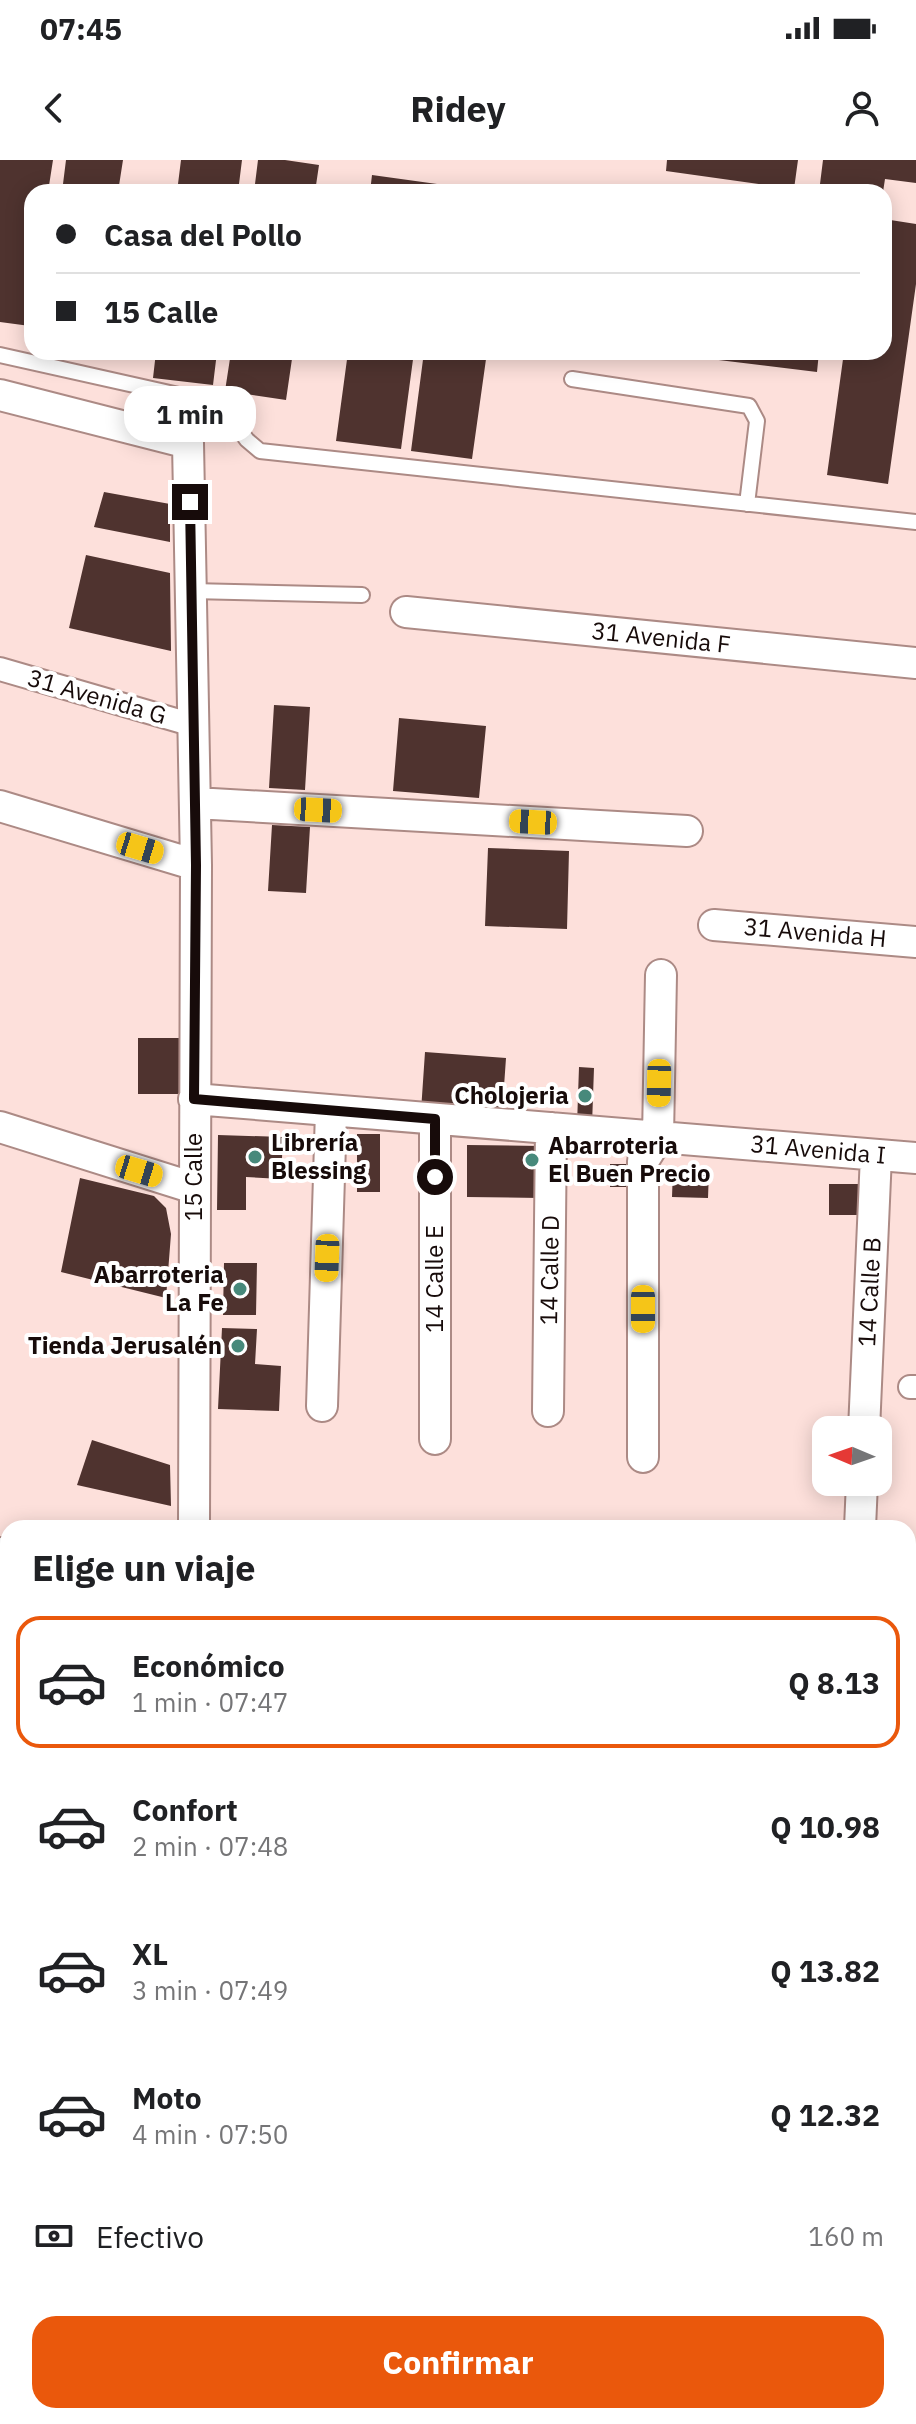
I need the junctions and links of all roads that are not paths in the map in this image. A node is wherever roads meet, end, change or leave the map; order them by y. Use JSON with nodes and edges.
{"nodes":[{"id":1,"x":0,"y":355,"type":"edge"},
{"id":2,"x":572,"y":379,"type":"dead end"},
{"id":3,"x":0,"y":395,"type":"edge"},
{"id":4,"x":747,"y":504,"type":"junction"},
{"id":5,"x":916,"y":522,"type":"edge"},
{"id":6,"x":191,"y":591,"type":"junction"},
{"id":7,"x":362,"y":595,"type":"dead end"},
{"id":8,"x":406,"y":612,"type":"dead end"},
{"id":9,"x":916,"y":663,"type":"edge"},
{"id":10,"x":0,"y":669,"type":"edge"},
{"id":11,"x":193,"y":725,"type":"junction"},
{"id":12,"x":195,"y":803,"type":"junction"},
{"id":13,"x":0,"y":806,"type":"edge"},
{"id":14,"x":687,"y":831,"type":"dead end"},
{"id":15,"x":196,"y":865,"type":"junction"},
{"id":16,"x":714,"y":925,"type":"dead end"},
{"id":17,"x":916,"y":942,"type":"edge"},
{"id":18,"x":661,"y":975,"type":"dead end"},
{"id":19,"x":194,"y":1099,"type":"junction"},
{"id":20,"x":331,"y":1111,"type":"junction"},
{"id":21,"x":435,"y":1119,"type":"junction"},
{"id":22,"x":0,"y":1127,"type":"edge"},
{"id":23,"x":551,"y":1128,"type":"junction"},
{"id":24,"x":658,"y":1137,"type":"junction"},
{"id":25,"x":876,"y":1155,"type":"junction"},
{"id":26,"x":916,"y":1158,"type":"edge"},
{"id":27,"x":194,"y":1188,"type":"junction"},
{"id":28,"x":322,"y":1406,"type":"dead end"},
{"id":29,"x":548,"y":1411,"type":"dead end"},
{"id":30,"x":865,"y":1416,"type":"edge"},
{"id":31,"x":435,"y":1439,"type":"dead end"},
{"id":32,"x":643,"y":1457,"type":"dead end"},
{"id":33,"x":861,"y":1496,"type":"edge"},
{"id":34,"x":194,"y":1520,"type":"edge"},
{"id":35,"x":860,"y":1520,"type":"edge"}],
"edges":[{"from":1,"to":4,"type":"lane"},
{"from":2,"to":4,"type":"lane"},
{"from":3,"to":6,"type":"street","name":"15 Calle"},
{"from":4,"to":5,"type":"lane"},
{"from":6,"to":7,"type":"lane"},
{"from":6,"to":11,"type":"street","name":"15 Calle"},
{"from":8,"to":9,"type":"street","name":"31 Avenida F"},
{"from":10,"to":11,"type":"street","name":"31 Avenida G"},
{"from":11,"to":12,"type":"street","name":"15 Calle"},
{"from":12,"to":14,"type":"street"},
{"from":12,"to":15,"type":"street","name":"15 Calle"},
{"from":13,"to":15,"type":"street"},
{"from":15,"to":19,"type":"street","name":"15 Calle"},
{"from":16,"to":17,"type":"street","name":"31 Avenida H"},
{"from":18,"to":24,"type":"street"},
{"from":19,"to":20,"type":"street","name":"31 Avenida I"},
{"from":19,"to":27,"type":"street","name":"15 Calle"},
{"from":20,"to":21,"type":"street","name":"31 Avenida I"},
{"from":20,"to":28,"type":"street"},
{"from":21,"to":23,"type":"street","name":"31 Avenida I"},
{"from":21,"to":31,"type":"street","name":"14 Calle E"},
{"from":22,"to":27,"type":"street"},
{"from":23,"to":24,"type":"street","name":"31 Avenida I"},
{"from":23,"to":29,"type":"street","name":"14 Calle D"},
{"from":24,"to":25,"type":"street","name":"31 Avenida I"},
{"from":24,"to":32,"type":"street"},
{"from":25,"to":26,"type":"street","name":"31 Avenida I"},
{"from":25,"to":30,"type":"street","name":"14 Calle B"},
{"from":27,"to":34,"type":"street","name":"15 Calle"},
{"from":33,"to":35,"type":"street"}]}
